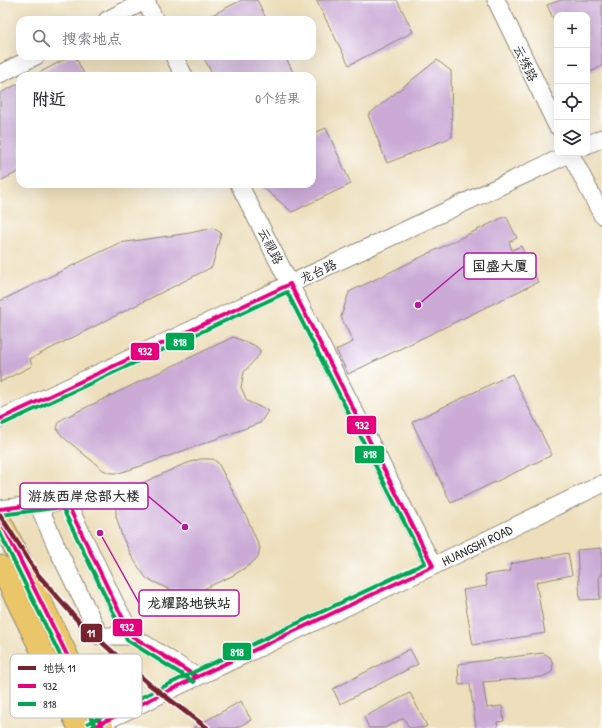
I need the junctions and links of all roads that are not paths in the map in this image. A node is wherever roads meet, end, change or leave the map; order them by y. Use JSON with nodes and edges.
{"nodes":[{"id":1,"x":146,"y":0,"type":"edge"},
{"id":2,"x":496,"y":0,"type":"edge"},
{"id":3,"x":115,"y":16,"type":"edge"},
{"id":4,"x":153,"y":16,"type":"edge"},
{"id":5,"x":28,"y":60,"type":"edge"},
{"id":6,"x":176,"y":60,"type":"edge"},
{"id":7,"x":182,"y":72,"type":"edge"},
{"id":8,"x":0,"y":74,"type":"edge"},
{"id":9,"x":554,"y":120,"type":"edge"},
{"id":10,"x":602,"y":138,"type":"edge"},
{"id":11,"x":590,"y":144,"type":"edge"},
{"id":12,"x":565,"y":156,"type":"edge"},
{"id":13,"x":572,"y":156,"type":"edge"},
{"id":14,"x":241,"y":188,"type":"edge"},
{"id":15,"x":602,"y":215,"type":"edge"},
{"id":16,"x":290,"y":284,"type":"junction"},
{"id":17,"x":0,"y":419,"type":"edge"},
{"id":18,"x":602,"y":484,"type":"edge"},
{"id":19,"x":38,"y":504,"type":"junction"},
{"id":20,"x":0,"y":509,"type":"edge"},
{"id":21,"x":0,"y":519,"type":"edge"},
{"id":22,"x":0,"y":566,"type":"edge"},
{"id":23,"x":433,"y":566,"type":"junction"},
{"id":24,"x":132,"y":636,"type":"junction"},
{"id":25,"x":43,"y":654,"type":"edge"},
{"id":26,"x":64,"y":654,"type":"edge"},
{"id":27,"x":197,"y":677,"type":"junction"},
{"id":28,"x":142,"y":705,"type":"edge"},
{"id":29,"x":74,"y":718,"type":"edge"},
{"id":30,"x":116,"y":718,"type":"edge"},
{"id":31,"x":98,"y":727,"type":"edge"},
{"id":32,"x":79,"y":728,"type":"edge"}],
"edges":[{"from":1,"to":3,"type":"street"},
{"from":1,"to":4,"type":"street"},
{"from":2,"to":9,"type":"street","name":"云绣路"},
{"from":5,"to":8,"type":"street"},
{"from":6,"to":7,"type":"street"},
{"from":10,"to":11,"type":"street"},
{"from":12,"to":16,"type":"street","name":"龙台路"},
{"from":13,"to":15,"type":"street"},
{"from":14,"to":16,"type":"street","name":"云视路"},
{"from":16,"to":17,"type":"street","name":"龙台路"},
{"from":16,"to":23,"type":"street","name":"云视路"},
{"from":18,"to":23,"type":"street","name":"HUANGSHI ROAD"},
{"from":19,"to":20,"type":"street"},
{"from":19,"to":24,"type":"street"},
{"from":19,"to":24,"type":"street"},
{"from":21,"to":26,"type":"main road"},
{"from":22,"to":25,"type":"main road"},
{"from":23,"to":27,"type":"street","name":"HUANGSHI ROAD"},
{"from":24,"to":27,"type":"street"},
{"from":27,"to":28,"type":"street","name":"HUANGSHI ROAD"},
{"from":29,"to":32,"type":"main road"},
{"from":30,"to":31,"type":"street","name":"HUANGSHI ROAD"}]}
